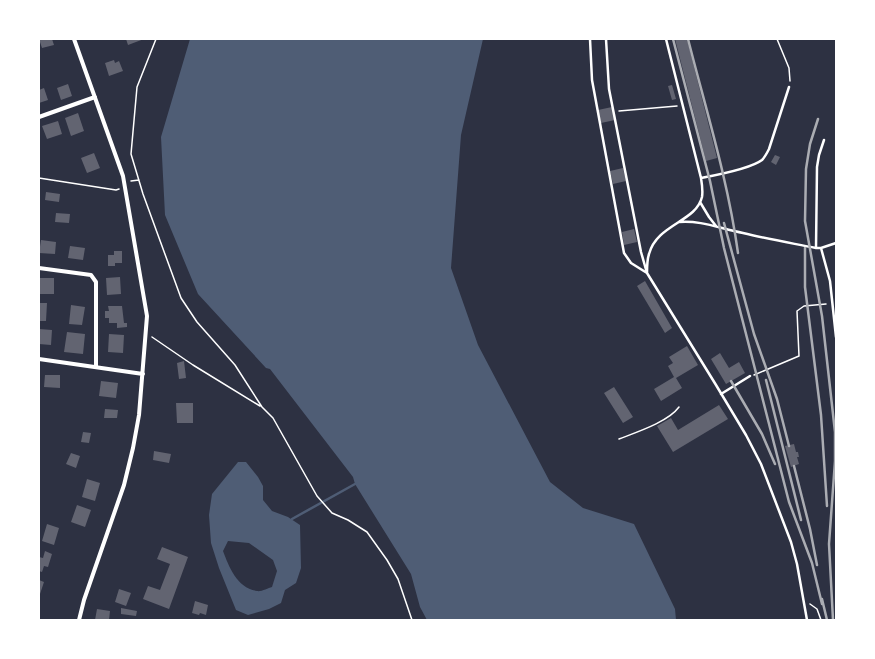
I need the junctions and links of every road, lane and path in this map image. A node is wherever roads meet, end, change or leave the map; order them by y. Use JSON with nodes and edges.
{"nodes":[{"id":1,"x":74,"y":39,"type":"edge"},
{"id":2,"x":156,"y":39,"type":"edge"},
{"id":3,"x":590,"y":39,"type":"edge"},
{"id":4,"x":606,"y":39,"type":"edge"},
{"id":5,"x":666,"y":39,"type":"edge"},
{"id":6,"x":777,"y":39,"type":"edge"},
{"id":7,"x":789,"y":87,"type":"joint"},
{"id":8,"x":95,"y":97,"type":"junction"},
{"id":9,"x":683,"y":105,"type":"junction"},
{"id":10,"x":614,"y":111,"type":"junction"},
{"id":11,"x":39,"y":116,"type":"edge"},
{"id":12,"x":824,"y":140,"type":"dead end"},
{"id":13,"x":39,"y":178,"type":"edge"},
{"id":14,"x":701,"y":178,"type":"junction"},
{"id":15,"x":139,"y":180,"type":"junction"},
{"id":16,"x":132,"y":181,"type":"dead end"},
{"id":17,"x":125,"y":187,"type":"junction"},
{"id":18,"x":700,"y":201,"type":"junction"},
{"id":19,"x":678,"y":222,"type":"junction"},
{"id":20,"x":717,"y":227,"type":"junction"},
{"id":21,"x":836,"y":243,"type":"edge"},
{"id":22,"x":816,"y":248,"type":"junction"},
{"id":23,"x":821,"y":248,"type":"junction"},
{"id":24,"x":39,"y":268,"type":"edge"},
{"id":25,"x":647,"y":273,"type":"junction"},
{"id":26,"x":832,"y":304,"type":"junction"},
{"id":27,"x":146,"y":333,"type":"junction"},
{"id":28,"x":836,"y":337,"type":"edge"},
{"id":29,"x":39,"y":359,"type":"edge"},
{"id":30,"x":96,"y":368,"type":"junction"},
{"id":31,"x":143,"y":374,"type":"junction"},
{"id":32,"x":750,"y":376,"type":"joint"},
{"id":33,"x":721,"y":394,"type":"junction"},
{"id":34,"x":262,"y":407,"type":"junction"},
{"id":35,"x":679,"y":407,"type":"dead end"},
{"id":36,"x":619,"y":439,"type":"dead end"},
{"id":37,"x":804,"y":603,"type":"junction"},
{"id":38,"x":79,"y":620,"type":"edge"},
{"id":39,"x":412,"y":620,"type":"edge"},
{"id":40,"x":807,"y":620,"type":"edge"},
{"id":41,"x":821,"y":620,"type":"edge"}],
"edges":[{"from":1,"to":8,"type":"street"},
{"from":2,"to":15,"type":"path"},
{"from":3,"to":25,"type":"lane"},
{"from":4,"to":10,"type":"lane"},
{"from":5,"to":9,"type":"lane"},
{"from":6,"to":7,"type":"path"},
{"from":7,"to":14,"type":"lane"},
{"from":8,"to":11,"type":"street"},
{"from":8,"to":17,"type":"street"},
{"from":9,"to":10,"type":"path"},
{"from":9,"to":14,"type":"lane"},
{"from":10,"to":25,"type":"lane"},
{"from":12,"to":22,"type":"lane"},
{"from":13,"to":17,"type":"path"},
{"from":14,"to":18,"type":"lane"},
{"from":15,"to":16,"type":"path"},
{"from":15,"to":34,"type":"path"},
{"from":17,"to":27,"type":"street"},
{"from":18,"to":19,"type":"lane"},
{"from":18,"to":20,"type":"lane"},
{"from":19,"to":20,"type":"lane"},
{"from":19,"to":25,"type":"lane"},
{"from":20,"to":22,"type":"lane"},
{"from":21,"to":23,"type":"lane"},
{"from":22,"to":23,"type":"lane"},
{"from":23,"to":26,"type":"lane"},
{"from":24,"to":30,"type":"street"},
{"from":25,"to":33,"type":"lane"},
{"from":26,"to":28,"type":"lane"},
{"from":26,"to":32,"type":"path"},
{"from":27,"to":31,"type":"street"},
{"from":27,"to":34,"type":"path"},
{"from":29,"to":30,"type":"street"},
{"from":30,"to":31,"type":"street"},
{"from":31,"to":38,"type":"street"},
{"from":32,"to":33,"type":"lane"},
{"from":33,"to":37,"type":"lane"},
{"from":34,"to":39,"type":"path"},
{"from":35,"to":36,"type":"path"},
{"from":37,"to":40,"type":"lane"},
{"from":37,"to":41,"type":"path"}]}
